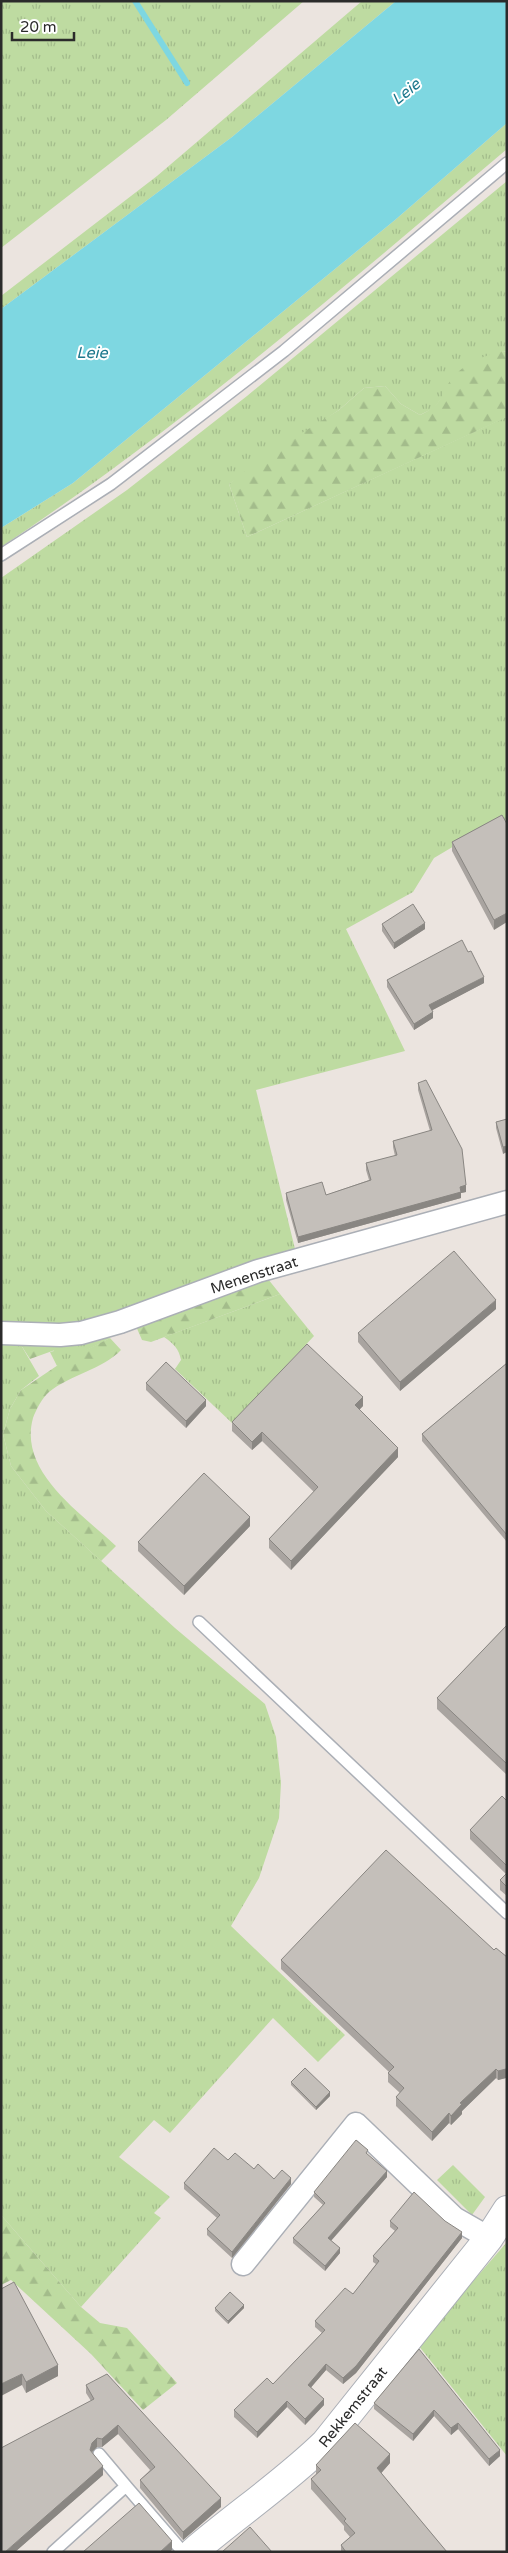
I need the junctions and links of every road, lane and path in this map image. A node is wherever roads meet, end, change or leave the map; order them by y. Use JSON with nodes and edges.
{"nodes":[{"id":1,"x":507,"y":163,"type":"edge"},
{"id":2,"x":1,"y":555,"type":"edge"},
{"id":3,"x":507,"y":1202,"type":"edge"},
{"id":4,"x":1,"y":1333,"type":"edge"},
{"id":5,"x":199,"y":1622,"type":"dead end"},
{"id":6,"x":507,"y":1913,"type":"edge"},
{"id":7,"x":507,"y":2210,"type":"edge"},
{"id":8,"x":489,"y":2238,"type":"junction"},
{"id":9,"x":242,"y":2264,"type":"dead end"},
{"id":10,"x":99,"y":2454,"type":"dead end"},
{"id":11,"x":126,"y":2486,"type":"junction"},
{"id":12,"x":53,"y":2552,"type":"edge"},
{"id":13,"x":183,"y":2552,"type":"edge"},
{"id":14,"x":193,"y":2552,"type":"edge"}],
"edges":[{"from":1,"to":2,"type":"lane"},
{"from":3,"to":4,"type":"street","name":"Menenstraat"},
{"from":5,"to":6,"type":"lane"},
{"from":7,"to":8,"type":"street","name":"Rekkemstraat"},
{"from":8,"to":9,"type":"street"},
{"from":8,"to":14,"type":"street","name":"Rekkemstraat"},
{"from":10,"to":11,"type":"lane"},
{"from":11,"to":12,"type":"lane"},
{"from":11,"to":13,"type":"lane"}]}
